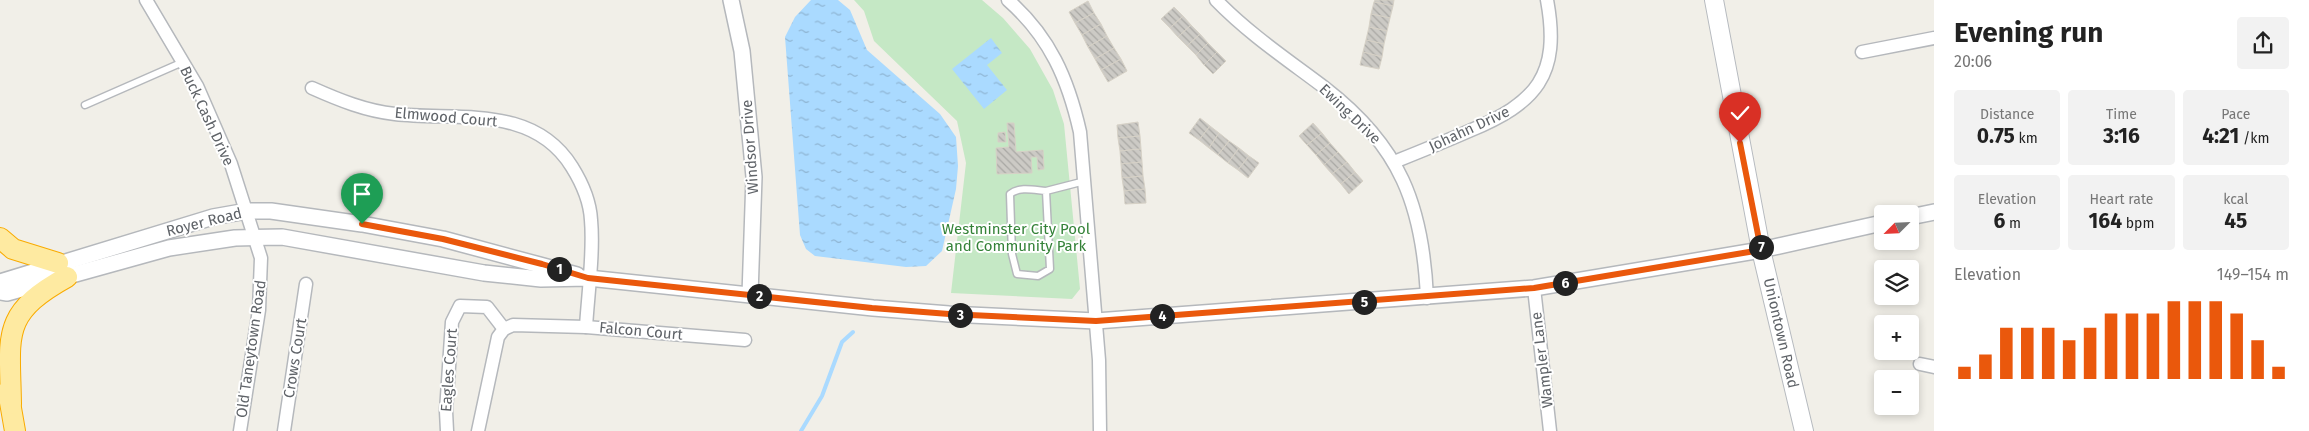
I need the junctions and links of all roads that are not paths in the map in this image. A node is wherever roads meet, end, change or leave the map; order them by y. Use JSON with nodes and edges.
{"nodes":[{"id":1,"x":146,"y":0,"type":"edge"},
{"id":2,"x":731,"y":0,"type":"edge"},
{"id":3,"x":1008,"y":0,"type":"edge"},
{"id":4,"x":1216,"y":0,"type":"edge"},
{"id":5,"x":1547,"y":0,"type":"edge"},
{"id":6,"x":1714,"y":0,"type":"edge"},
{"id":7,"x":1934,"y":38,"type":"edge"},
{"id":8,"x":1862,"y":52,"type":"dead end"},
{"id":9,"x":183,"y":62,"type":"junction"},
{"id":10,"x":312,"y":88,"type":"dead end"},
{"id":11,"x":86,"y":105,"type":"dead end"},
{"id":12,"x":1394,"y":162,"type":"junction"},
{"id":13,"x":1086,"y":181,"type":"junction"},
{"id":14,"x":1046,"y":191,"type":"junction"},
{"id":15,"x":247,"y":211,"type":"junction"},
{"id":16,"x":1934,"y":212,"type":"edge"},
{"id":17,"x":1919,"y":215,"type":"edge"},
{"id":18,"x":1874,"y":225,"type":"edge"},
{"id":19,"x":256,"y":237,"type":"junction"},
{"id":20,"x":0,"y":238,"type":"edge"},
{"id":21,"x":1761,"y":250,"type":"junction"},
{"id":22,"x":63,"y":270,"type":"junction"},
{"id":23,"x":588,"y":278,"type":"junction"},
{"id":24,"x":0,"y":282,"type":"edge"},
{"id":25,"x":306,"y":284,"type":"dead end"},
{"id":26,"x":1534,"y":288,"type":"junction"},
{"id":27,"x":0,"y":292,"type":"edge"},
{"id":28,"x":750,"y":295,"type":"junction"},
{"id":29,"x":1427,"y":298,"type":"junction"},
{"id":30,"x":1096,"y":321,"type":"junction"},
{"id":31,"x":586,"y":327,"type":"junction"},
{"id":32,"x":504,"y":329,"type":"junction"},
{"id":33,"x":745,"y":340,"type":"dead end"},
{"id":34,"x":0,"y":353,"type":"edge"},
{"id":35,"x":1920,"y":364,"type":"dead end"},
{"id":36,"x":1934,"y":368,"type":"edge"},
{"id":37,"x":10,"y":404,"type":"junction"},
{"id":38,"x":16,"y":431,"type":"edge"},
{"id":39,"x":240,"y":431,"type":"edge"},
{"id":40,"x":284,"y":431,"type":"edge"},
{"id":41,"x":447,"y":431,"type":"edge"},
{"id":42,"x":478,"y":431,"type":"edge"},
{"id":43,"x":1100,"y":431,"type":"edge"},
{"id":44,"x":1550,"y":431,"type":"edge"},
{"id":45,"x":1804,"y":431,"type":"edge"}],
"edges":[{"from":1,"to":9,"type":"street","name":"Buck Cash Drive"},
{"from":2,"to":28,"type":"street","name":"Windsor Drive"},
{"from":3,"to":13,"type":"street"},
{"from":4,"to":12,"type":"street","name":"Ewing Drive"},
{"from":5,"to":12,"type":"street","name":"Johahn Drive"},
{"from":6,"to":21,"type":"main road","name":"Uniontown Road"},
{"from":7,"to":8,"type":"street"},
{"from":9,"to":11,"type":"lane"},
{"from":9,"to":15,"type":"street","name":"Buck Cash Drive"},
{"from":10,"to":23,"type":"street","name":"Elmwood Court"},
{"from":12,"to":29,"type":"street","name":"Ewing Drive"},
{"from":13,"to":14,"type":"lane"},
{"from":13,"to":30,"type":"street"},
{"from":14,"to":14,"type":"lane"},
{"from":15,"to":19,"type":"street","name":"Buck Cash Drive"},
{"from":15,"to":22,"type":"street","name":"Royer Road"},
{"from":15,"to":23,"type":"street","name":"Royer Road"},
{"from":16,"to":17,"type":"street"},
{"from":18,"to":21,"type":"street","name":"Royer Road"},
{"from":19,"to":22,"type":"street","name":"Royer Road"},
{"from":19,"to":23,"type":"street","name":"Royer Road"},
{"from":19,"to":39,"type":"street","name":"Old Taneytown Road"},
{"from":20,"to":22,"type":"highway"},
{"from":21,"to":26,"type":"street","name":"Royer Road"},
{"from":21,"to":45,"type":"main road","name":"Uniontown Road"},
{"from":22,"to":24,"type":"street","name":"Royer Road"},
{"from":22,"to":27,"type":"street","name":"Royer Road"},
{"from":22,"to":37,"type":"highway"},
{"from":23,"to":28,"type":"street","name":"Royer Road"},
{"from":23,"to":31,"type":"street","name":"Falcon Court"},
{"from":25,"to":40,"type":"street","name":"Crows Court"},
{"from":26,"to":29,"type":"street","name":"Royer Road"},
{"from":26,"to":44,"type":"street","name":"Wampler Lane"},
{"from":28,"to":30,"type":"street","name":"Royer Road"},
{"from":29,"to":30,"type":"street","name":"Royer Road"},
{"from":30,"to":43,"type":"street"},
{"from":31,"to":32,"type":"street"},
{"from":31,"to":33,"type":"street","name":"Falcon Court"},
{"from":32,"to":41,"type":"street","name":"Eagles Court"},
{"from":32,"to":42,"type":"street"},
{"from":34,"to":37,"type":"highway"},
{"from":35,"to":36,"type":"street"},
{"from":37,"to":38,"type":"highway"}]}
